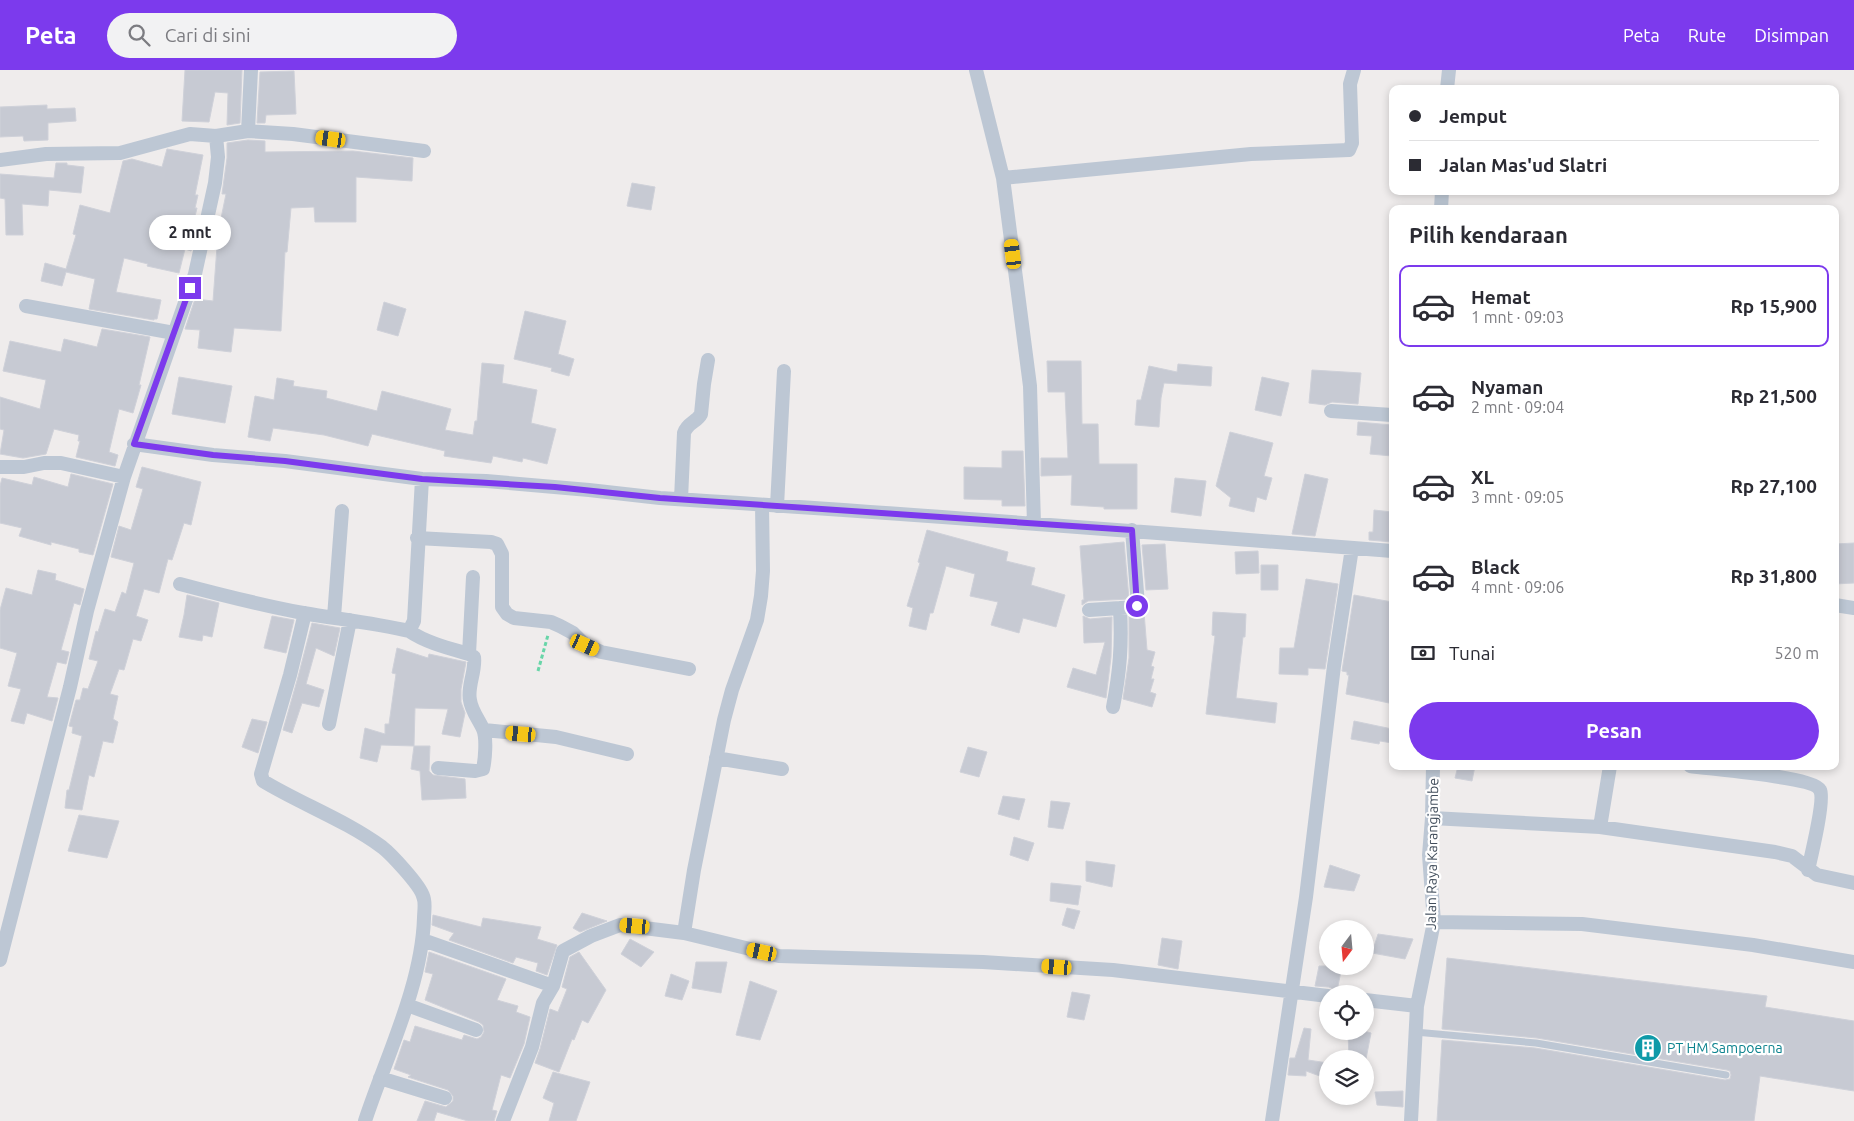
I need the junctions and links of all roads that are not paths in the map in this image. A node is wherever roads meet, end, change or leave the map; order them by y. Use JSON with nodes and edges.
{"nodes":[{"id":1,"x":251,"y":70,"type":"edge"},
{"id":2,"x":976,"y":70,"type":"edge"},
{"id":3,"x":1354,"y":70,"type":"edge"},
{"id":4,"x":1449,"y":70,"type":"edge"},
{"id":5,"x":1447,"y":85,"type":"edge"},
{"id":6,"x":248,"y":131,"type":"junction"},
{"id":7,"x":216,"y":136,"type":"junction"},
{"id":8,"x":424,"y":151,"type":"dead end"},
{"id":9,"x":0,"y":160,"type":"edge"},
{"id":10,"x":1003,"y":178,"type":"junction"},
{"id":11,"x":26,"y":306,"type":"dead end"},
{"id":12,"x":174,"y":333,"type":"junction"},
{"id":13,"x":708,"y":360,"type":"dead end"},
{"id":14,"x":784,"y":370,"type":"dead end"},
{"id":15,"x":1331,"y":411,"type":"dead end"},
{"id":16,"x":1389,"y":415,"type":"edge"},
{"id":17,"x":134,"y":444,"type":"junction"},
{"id":18,"x":0,"y":467,"type":"edge"},
{"id":19,"x":124,"y":477,"type":"junction"},
{"id":20,"x":422,"y":479,"type":"junction"},
{"id":21,"x":681,"y":499,"type":"junction"},
{"id":22,"x":762,"y":505,"type":"junction"},
{"id":23,"x":777,"y":506,"type":"junction"},
{"id":24,"x":342,"y":511,"type":"dead end"},
{"id":25,"x":1034,"y":524,"type":"junction"},
{"id":26,"x":1132,"y":530,"type":"junction"},
{"id":27,"x":417,"y":538,"type":"junction"},
{"id":28,"x":1352,"y":548,"type":"junction"},
{"id":29,"x":1389,"y":551,"type":"edge"},
{"id":30,"x":473,"y":577,"type":"dead end"},
{"id":31,"x":180,"y":584,"type":"dead end"},
{"id":32,"x":1839,"y":606,"type":"edge"},
{"id":33,"x":1120,"y":608,"type":"junction"},
{"id":34,"x":1854,"y":608,"type":"edge"},
{"id":35,"x":1089,"y":610,"type":"dead end"},
{"id":36,"x":305,"y":613,"type":"junction"},
{"id":37,"x":334,"y":617,"type":"junction"},
{"id":38,"x":350,"y":620,"type":"junction"},
{"id":39,"x":409,"y":631,"type":"junction"},
{"id":40,"x":469,"y":654,"type":"junction"},
{"id":41,"x":689,"y":670,"type":"dead end"},
{"id":42,"x":1114,"y":707,"type":"dead end"},
{"id":43,"x":329,"y":724,"type":"dead end"},
{"id":44,"x":484,"y":730,"type":"junction"},
{"id":45,"x":627,"y":754,"type":"dead end"},
{"id":46,"x":716,"y":758,"type":"junction"},
{"id":47,"x":438,"y":768,"type":"dead end"},
{"id":48,"x":782,"y":770,"type":"dead end"},
{"id":49,"x":1433,"y":770,"type":"edge"},
{"id":50,"x":1609,"y":770,"type":"edge"},
{"id":51,"x":1723,"y":770,"type":"edge"},
{"id":52,"x":1432,"y":818,"type":"junction"},
{"id":53,"x":1600,"y":827,"type":"junction"},
{"id":54,"x":1808,"y":870,"type":"junction"},
{"id":55,"x":1854,"y":883,"type":"edge"},
{"id":56,"x":1434,"y":922,"type":"junction"},
{"id":57,"x":684,"y":933,"type":"junction"},
{"id":58,"x":423,"y":940,"type":"junction"},
{"id":59,"x":0,"y":960,"type":"edge"},
{"id":60,"x":1854,"y":962,"type":"edge"},
{"id":61,"x":553,"y":986,"type":"junction"},
{"id":62,"x":1291,"y":992,"type":"junction"},
{"id":63,"x":1319,"y":995,"type":"edge"},
{"id":64,"x":1374,"y":1001,"type":"edge"},
{"id":65,"x":407,"y":1005,"type":"junction"},
{"id":66,"x":1416,"y":1006,"type":"junction"},
{"id":67,"x":476,"y":1030,"type":"dead end"},
{"id":68,"x":1415,"y":1032,"type":"junction"},
{"id":69,"x":1726,"y":1075,"type":"dead end"},
{"id":70,"x":380,"y":1078,"type":"junction"},
{"id":71,"x":446,"y":1098,"type":"dead end"},
{"id":72,"x":365,"y":1121,"type":"edge"},
{"id":73,"x":503,"y":1121,"type":"edge"},
{"id":74,"x":1272,"y":1121,"type":"edge"},
{"id":75,"x":1411,"y":1121,"type":"edge"}],
"edges":[{"from":1,"to":6,"type":"street"},
{"from":2,"to":10,"type":"street"},
{"from":3,"to":10,"type":"street"},
{"from":4,"to":5,"type":"street"},
{"from":6,"to":7,"type":"street"},
{"from":6,"to":8,"type":"street"},
{"from":7,"to":9,"type":"street"},
{"from":7,"to":12,"type":"street"},
{"from":10,"to":25,"type":"street"},
{"from":11,"to":12,"type":"street"},
{"from":12,"to":17,"type":"street"},
{"from":13,"to":21,"type":"street"},
{"from":14,"to":23,"type":"street"},
{"from":15,"to":16,"type":"street"},
{"from":17,"to":19,"type":"street"},
{"from":17,"to":20,"type":"street"},
{"from":18,"to":19,"type":"street"},
{"from":19,"to":59,"type":"street"},
{"from":20,"to":21,"type":"street"},
{"from":20,"to":27,"type":"street"},
{"from":21,"to":22,"type":"street"},
{"from":22,"to":23,"type":"street"},
{"from":22,"to":46,"type":"street"},
{"from":23,"to":25,"type":"street"},
{"from":24,"to":37,"type":"street"},
{"from":25,"to":26,"type":"street"},
{"from":26,"to":28,"type":"street"},
{"from":26,"to":33,"type":"street"},
{"from":27,"to":39,"type":"street"},
{"from":27,"to":41,"type":"street"},
{"from":28,"to":29,"type":"street"},
{"from":28,"to":62,"type":"street"},
{"from":30,"to":40,"type":"street"},
{"from":31,"to":36,"type":"street"},
{"from":32,"to":34,"type":"street"},
{"from":33,"to":35,"type":"street"},
{"from":33,"to":42,"type":"street"},
{"from":36,"to":37,"type":"street"},
{"from":36,"to":58,"type":"street"},
{"from":37,"to":38,"type":"street"},
{"from":38,"to":39,"type":"street"},
{"from":38,"to":43,"type":"street"},
{"from":39,"to":40,"type":"street"},
{"from":40,"to":44,"type":"street"},
{"from":44,"to":45,"type":"street"},
{"from":44,"to":47,"type":"street"},
{"from":46,"to":48,"type":"street"},
{"from":46,"to":57,"type":"street"},
{"from":49,"to":52,"type":"street","name":"Jalan Raya Karangjambe"},
{"from":50,"to":53,"type":"street"},
{"from":51,"to":54,"type":"street"},
{"from":52,"to":53,"type":"street"},
{"from":52,"to":56,"type":"street","name":"Jalan Raya Karangjambe"},
{"from":53,"to":54,"type":"street"},
{"from":54,"to":55,"type":"street"},
{"from":56,"to":60,"type":"street"},
{"from":56,"to":66,"type":"street","name":"Jalan Raya Karangjambe"},
{"from":57,"to":61,"type":"street"},
{"from":57,"to":62,"type":"street"},
{"from":58,"to":61,"type":"street"},
{"from":58,"to":65,"type":"street"},
{"from":61,"to":73,"type":"street"},
{"from":62,"to":63,"type":"street"},
{"from":62,"to":74,"type":"street"},
{"from":64,"to":66,"type":"street"},
{"from":65,"to":67,"type":"street"},
{"from":65,"to":70,"type":"street"},
{"from":66,"to":68,"type":"street","name":"Jalan Raya Karangjambe"},
{"from":68,"to":69,"type":"lane"},
{"from":68,"to":75,"type":"street","name":"Jalan Raya Karangjambe"},
{"from":70,"to":71,"type":"street"},
{"from":70,"to":72,"type":"street"}]}
